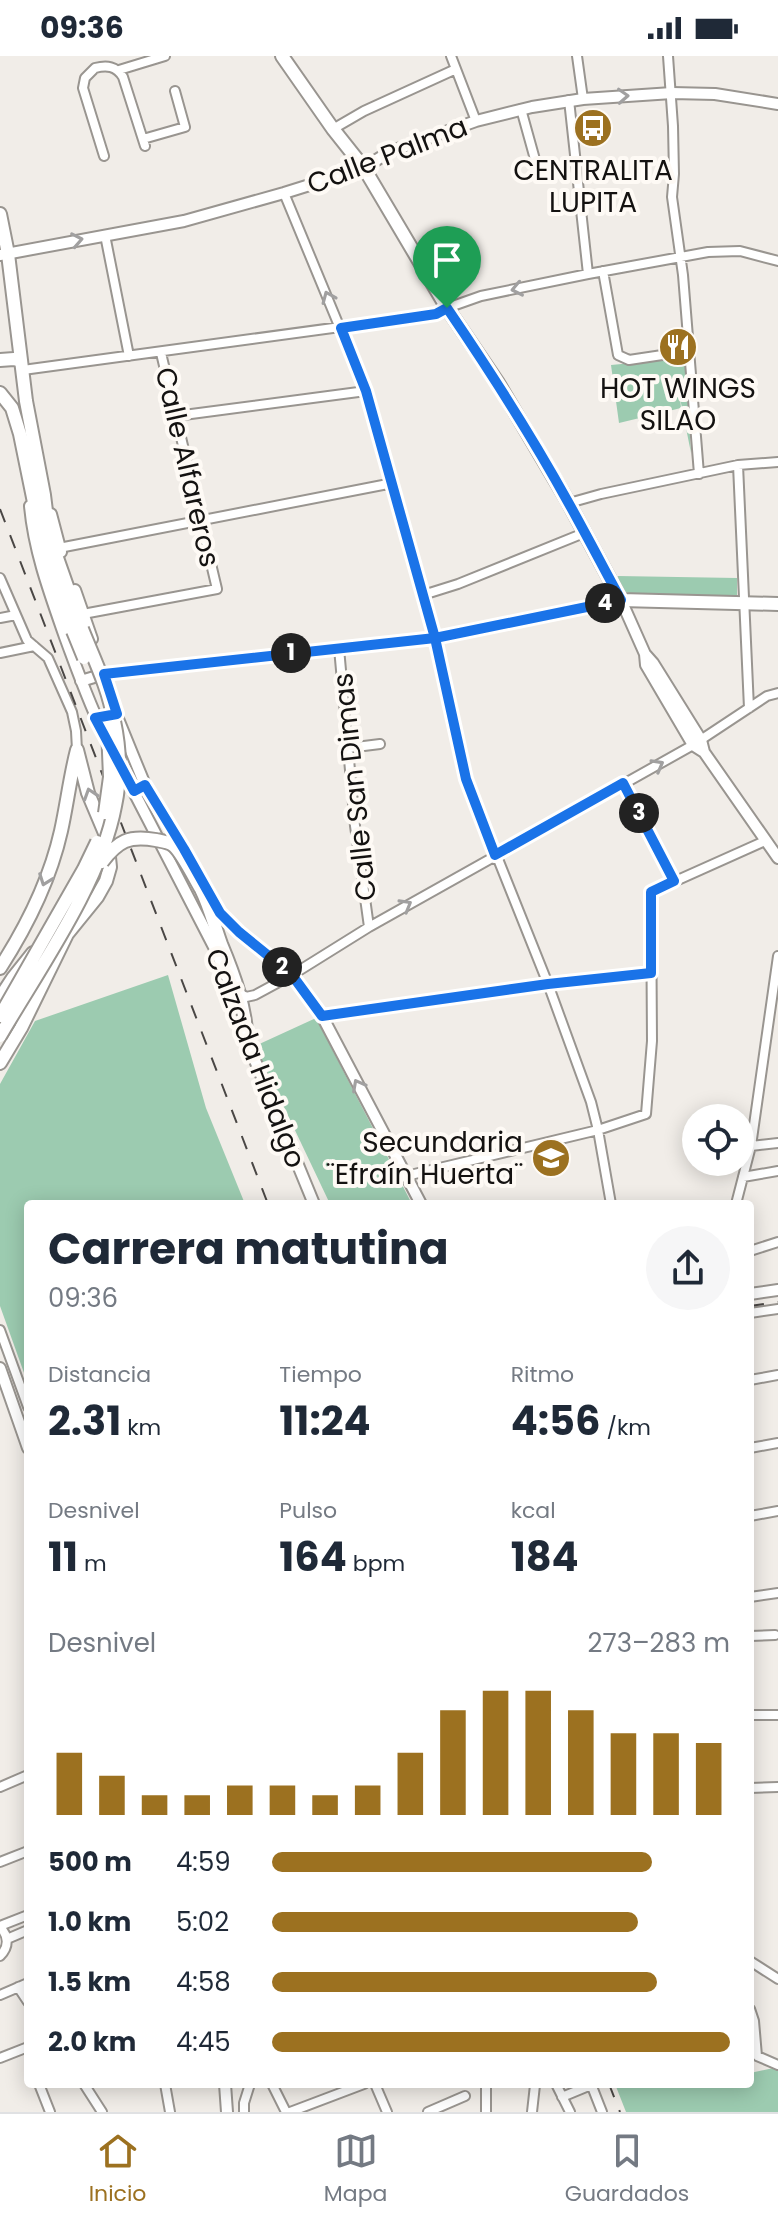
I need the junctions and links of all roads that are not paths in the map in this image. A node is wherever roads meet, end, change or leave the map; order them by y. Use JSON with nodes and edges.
{"nodes":[{"id":1,"x":165,"y":56,"type":"edge"},
{"id":2,"x":282,"y":56,"type":"edge"},
{"id":3,"x":451,"y":56,"type":"edge"},
{"id":4,"x":577,"y":56,"type":"edge"},
{"id":5,"x":668,"y":56,"type":"edge"},
{"id":6,"x":456,"y":69,"type":"junction"},
{"id":7,"x":119,"y":70,"type":"junction"},
{"id":8,"x":175,"y":91,"type":"dead end"},
{"id":9,"x":672,"y":93,"type":"junction"},
{"id":10,"x":583,"y":99,"type":"junction"},
{"id":11,"x":569,"y":100,"type":"junction"},
{"id":12,"x":778,"y":104,"type":"edge"},
{"id":13,"x":521,"y":109,"type":"junction"},
{"id":14,"x":476,"y":121,"type":"junction"},
{"id":15,"x":333,"y":129,"type":"junction"},
{"id":16,"x":104,"y":156,"type":"dead end"},
{"id":17,"x":536,"y":163,"type":"dead end"},
{"id":18,"x":364,"y":168,"type":"junction"},
{"id":19,"x":284,"y":193,"type":"junction"},
{"id":20,"x":0,"y":214,"type":"edge"},
{"id":21,"x":105,"y":235,"type":"junction"},
{"id":22,"x":4,"y":254,"type":"edge"},
{"id":23,"x":680,"y":258,"type":"junction"},
{"id":24,"x":778,"y":261,"type":"edge"},
{"id":25,"x":603,"y":271,"type":"junction"},
{"id":26,"x":588,"y":274,"type":"junction"},
{"id":27,"x":447,"y":308,"type":"junction"},
{"id":28,"x":341,"y":328,"type":"junction"},
{"id":29,"x":689,"y":351,"type":"junction"},
{"id":30,"x":161,"y":353,"type":"junction"},
{"id":31,"x":129,"y":356,"type":"junction"},
{"id":32,"x":0,"y":360,"type":"edge"},
{"id":33,"x":23,"y":371,"type":"junction"},
{"id":34,"x":0,"y":391,"type":"edge"},
{"id":35,"x":366,"y":391,"type":"junction"},
{"id":36,"x":176,"y":416,"type":"junction"},
{"id":37,"x":778,"y":462,"type":"edge"},
{"id":38,"x":738,"y":465,"type":"junction"},
{"id":39,"x":26,"y":468,"type":"junction"},
{"id":40,"x":699,"y":474,"type":"junction"},
{"id":41,"x":393,"y":483,"type":"junction"},
{"id":42,"x":44,"y":495,"type":"junction"},
{"id":43,"x":569,"y":503,"type":"junction"},
{"id":44,"x":201,"y":521,"type":"junction"},
{"id":45,"x":584,"y":533,"type":"junction"},
{"id":46,"x":59,"y":548,"type":"junction"},
{"id":47,"x":0,"y":578,"type":"edge"},
{"id":48,"x":423,"y":595,"type":"junction"},
{"id":49,"x":621,"y":600,"type":"junction"},
{"id":50,"x":743,"y":604,"type":"junction"},
{"id":51,"x":778,"y":604,"type":"edge"},
{"id":52,"x":83,"y":614,"type":"junction"},
{"id":53,"x":16,"y":615,"type":"junction"},
{"id":54,"x":0,"y":618,"type":"edge"},
{"id":55,"x":78,"y":630,"type":"junction"},
{"id":56,"x":435,"y":638,"type":"junction"},
{"id":57,"x":34,"y":646,"type":"junction"},
{"id":58,"x":339,"y":648,"type":"junction"},
{"id":59,"x":0,"y":653,"type":"edge"},
{"id":60,"x":104,"y":674,"type":"junction"},
{"id":61,"x":81,"y":681,"type":"junction"},
{"id":62,"x":778,"y":693,"type":"edge"},
{"id":63,"x":749,"y":708,"type":"junction"},
{"id":64,"x":117,"y":714,"type":"junction"},
{"id":65,"x":95,"y":718,"type":"junction"},
{"id":66,"x":380,"y":744,"type":"dead end"},
{"id":67,"x":699,"y":746,"type":"junction"},
{"id":68,"x":348,"y":748,"type":"junction"},
{"id":69,"x":77,"y":750,"type":"junction"},
{"id":70,"x":623,"y":783,"type":"junction"},
{"id":71,"x":145,"y":785,"type":"junction"},
{"id":72,"x":134,"y":791,"type":"junction"},
{"id":73,"x":765,"y":841,"type":"junction"},
{"id":74,"x":495,"y":855,"type":"junction"},
{"id":75,"x":778,"y":858,"type":"edge"},
{"id":76,"x":91,"y":878,"type":"junction"},
{"id":77,"x":674,"y":881,"type":"junction"},
{"id":78,"x":202,"y":886,"type":"junction"},
{"id":79,"x":185,"y":892,"type":"junction"},
{"id":80,"x":369,"y":927,"type":"junction"},
{"id":81,"x":38,"y":948,"type":"junction"},
{"id":82,"x":778,"y":956,"type":"edge"},
{"id":83,"x":0,"y":968,"type":"edge"},
{"id":84,"x":651,"y":973,"type":"junction"},
{"id":85,"x":292,"y":975,"type":"junction"},
{"id":86,"x":548,"y":984,"type":"junction"},
{"id":87,"x":238,"y":993,"type":"junction"},
{"id":88,"x":0,"y":998,"type":"edge"},
{"id":89,"x":0,"y":1016,"type":"edge"},
{"id":90,"x":322,"y":1016,"type":"junction"},
{"id":91,"x":5,"y":1034,"type":"edge"},
{"id":92,"x":247,"y":1043,"type":"junction"},
{"id":93,"x":0,"y":1050,"type":"edge"},
{"id":94,"x":0,"y":1063,"type":"edge"},
{"id":95,"x":754,"y":1125,"type":"edge"},
{"id":96,"x":598,"y":1130,"type":"junction"},
{"id":97,"x":778,"y":1143,"type":"edge"},
{"id":98,"x":754,"y":1146,"type":"edge"},
{"id":99,"x":778,"y":1171,"type":"edge"},
{"id":100,"x":406,"y":1176,"type":"junction"},
{"id":101,"x":743,"y":1177,"type":"joint"},
{"id":102,"x":312,"y":1200,"type":"edge"},
{"id":103,"x":419,"y":1200,"type":"edge"},
{"id":104,"x":610,"y":1200,"type":"edge"},
{"id":105,"x":737,"y":1200,"type":"edge"},
{"id":106,"x":778,"y":1242,"type":"edge"},
{"id":107,"x":754,"y":1250,"type":"edge"},
{"id":108,"x":778,"y":1290,"type":"edge"},
{"id":109,"x":754,"y":1293,"type":"edge"},
{"id":110,"x":778,"y":1309,"type":"edge"},
{"id":111,"x":754,"y":1312,"type":"edge"},
{"id":112,"x":0,"y":1330,"type":"edge"},
{"id":113,"x":0,"y":1368,"type":"edge"},
{"id":114,"x":778,"y":1375,"type":"edge"},
{"id":115,"x":754,"y":1379,"type":"edge"},
{"id":116,"x":24,"y":1396,"type":"edge"},
{"id":117,"x":24,"y":1437,"type":"edge"},
{"id":118,"x":778,"y":1443,"type":"edge"},
{"id":119,"x":754,"y":1447,"type":"edge"},
{"id":120,"x":778,"y":1511,"type":"edge"},
{"id":121,"x":754,"y":1515,"type":"edge"},
{"id":122,"x":778,"y":1593,"type":"edge"},
{"id":123,"x":754,"y":1596,"type":"edge"},
{"id":124,"x":775,"y":1635,"type":"dead end"},
{"id":125,"x":754,"y":1636,"type":"edge"},
{"id":126,"x":754,"y":1715,"type":"edge"},
{"id":127,"x":778,"y":1715,"type":"edge"},
{"id":128,"x":24,"y":1777,"type":"edge"},
{"id":129,"x":0,"y":1787,"type":"edge"},
{"id":130,"x":778,"y":1787,"type":"edge"},
{"id":131,"x":754,"y":1788,"type":"edge"},
{"id":132,"x":24,"y":1853,"type":"edge"},
{"id":133,"x":0,"y":1862,"type":"edge"},
{"id":134,"x":24,"y":1917,"type":"edge"},
{"id":135,"x":0,"y":1927,"type":"edge"},
{"id":136,"x":24,"y":1932,"type":"edge"},
{"id":137,"x":7,"y":1939,"type":"junction"},
{"id":138,"x":0,"y":1956,"type":"edge"},
{"id":139,"x":754,"y":1964,"type":"edge"},
{"id":140,"x":778,"y":1979,"type":"edge"},
{"id":141,"x":24,"y":1985,"type":"edge"},
{"id":142,"x":18,"y":1987,"type":"junction"},
{"id":143,"x":0,"y":1995,"type":"edge"},
{"id":144,"x":24,"y":1996,"type":"edge"},
{"id":145,"x":754,"y":2021,"type":"edge"},
{"id":146,"x":24,"y":2051,"type":"edge"},
{"id":147,"x":0,"y":2058,"type":"edge"},
{"id":148,"x":778,"y":2065,"type":"edge"},
{"id":149,"x":41,"y":2088,"type":"edge"},
{"id":150,"x":87,"y":2088,"type":"edge"},
{"id":151,"x":166,"y":2088,"type":"edge"},
{"id":152,"x":225,"y":2088,"type":"edge"},
{"id":153,"x":249,"y":2088,"type":"edge"},
{"id":154,"x":274,"y":2088,"type":"edge"},
{"id":155,"x":353,"y":2088,"type":"edge"},
{"id":156,"x":377,"y":2088,"type":"edge"},
{"id":157,"x":486,"y":2088,"type":"edge"},
{"id":158,"x":533,"y":2088,"type":"edge"},
{"id":159,"x":558,"y":2088,"type":"edge"},
{"id":160,"x":582,"y":2088,"type":"edge"},
{"id":161,"x":592,"y":2088,"type":"edge"},
{"id":162,"x":465,"y":2096,"type":"dead end"},
{"id":163,"x":562,"y":2097,"type":"junction"},
{"id":164,"x":227,"y":2108,"type":"edge"},
{"id":165,"x":244,"y":2108,"type":"edge"},
{"id":166,"x":600,"y":2111,"type":"edge"},
{"id":167,"x":50,"y":2112,"type":"edge"},
{"id":168,"x":102,"y":2112,"type":"edge"},
{"id":169,"x":170,"y":2112,"type":"edge"},
{"id":170,"x":288,"y":2112,"type":"edge"},
{"id":171,"x":387,"y":2112,"type":"edge"},
{"id":172,"x":428,"y":2112,"type":"edge"},
{"id":173,"x":486,"y":2112,"type":"edge"},
{"id":174,"x":532,"y":2112,"type":"edge"},
{"id":175,"x":570,"y":2112,"type":"edge"}],
"edges":[{"from":1,"to":7,"type":"street"},
{"from":2,"to":15,"type":"main road"},
{"from":3,"to":6,"type":"street"},
{"from":4,"to":10,"type":"street"},
{"from":5,"to":9,"type":"street"},
{"from":6,"to":14,"type":"street"},
{"from":6,"to":15,"type":"street"},
{"from":7,"to":8,"type":"street"},
{"from":7,"to":16,"type":"street"},
{"from":10,"to":9,"type":"street","name":"Calle Palma","one_way":true},
{"from":9,"to":12,"type":"street","name":"Calle Palma"},
{"from":9,"to":23,"type":"street"},
{"from":10,"to":11,"type":"street","name":"Calle Palma"},
{"from":11,"to":13,"type":"street","name":"Calle Palma"},
{"from":11,"to":26,"type":"street"},
{"from":13,"to":14,"type":"street","name":"Calle Palma"},
{"from":13,"to":17,"type":"street"},
{"from":14,"to":18,"type":"street","name":"Calle Palma"},
{"from":15,"to":18,"type":"main road"},
{"from":18,"to":19,"type":"street","name":"Calle Palma"},
{"from":18,"to":27,"type":"main road"},
{"from":19,"to":21,"type":"street","name":"Calle Palma"},
{"from":28,"to":19,"type":"street","one_way":true},
{"from":20,"to":22,"type":"main road"},
{"from":22,"to":21,"type":"street","name":"Calle Palma","one_way":true},
{"from":21,"to":31,"type":"street"},
{"from":22,"to":33,"type":"main road"},
{"from":23,"to":24,"type":"street"},
{"from":23,"to":25,"type":"street"},
{"from":23,"to":29,"type":"street"},
{"from":25,"to":26,"type":"street"},
{"from":25,"to":29,"type":"street"},
{"from":26,"to":27,"type":"street","one_way":true},
{"from":27,"to":28,"type":"street"},
{"from":27,"to":43,"type":"main road"},
{"from":28,"to":30,"type":"street"},
{"from":28,"to":35,"type":"street"},
{"from":29,"to":40,"type":"street"},
{"from":30,"to":31,"type":"street"},
{"from":30,"to":36,"type":"street","name":"Calle Alfareros"},
{"from":31,"to":33,"type":"street"},
{"from":32,"to":33,"type":"main road"},
{"from":33,"to":34,"type":"main road"},
{"from":33,"to":42,"type":"main road"},
{"from":34,"to":39,"type":"main road"},
{"from":35,"to":36,"type":"street"},
{"from":35,"to":41,"type":"street"},
{"from":36,"to":44,"type":"street","name":"Calle Alfareros"},
{"from":37,"to":38,"type":"street"},
{"from":38,"to":40,"type":"street"},
{"from":38,"to":50,"type":"street"},
{"from":39,"to":55,"type":"main road"},
{"from":39,"to":61,"type":"street","name":"Calzada Hidalgo"},
{"from":40,"to":43,"type":"street"},
{"from":41,"to":44,"type":"street"},
{"from":41,"to":48,"type":"street"},
{"from":42,"to":46,"type":"street"},
{"from":42,"to":55,"type":"main road"},
{"from":43,"to":45,"type":"main road"},
{"from":44,"to":46,"type":"street"},
{"from":44,"to":52,"type":"street","name":"Calle Alfareros"},
{"from":45,"to":48,"type":"street"},
{"from":45,"to":49,"type":"main road"},
{"from":46,"to":52,"type":"street"},
{"from":47,"to":53,"type":"street"},
{"from":48,"to":56,"type":"street"},
{"from":49,"to":50,"type":"main road"},
{"from":49,"to":56,"type":"street"},
{"from":49,"to":67,"type":"street"},
{"from":50,"to":51,"type":"main road"},
{"from":50,"to":63,"type":"street"},
{"from":52,"to":60,"type":"street"},
{"from":53,"to":54,"type":"street"},
{"from":53,"to":57,"type":"street"},
{"from":55,"to":76,"type":"main road","bridge":true},
{"from":55,"to":81,"type":"main road","bridge":true},
{"from":56,"to":58,"type":"street"},
{"from":56,"to":74,"type":"street"},
{"from":57,"to":59,"type":"street"},
{"from":57,"to":69,"type":"street"},
{"from":58,"to":60,"type":"street"},
{"from":58,"to":68,"type":"street","name":"Calle San Dimas"},
{"from":60,"to":61,"type":"street"},
{"from":60,"to":64,"type":"street"},
{"from":61,"to":65,"type":"street","name":"Calzada Hidalgo"},
{"from":62,"to":63,"type":"street"},
{"from":63,"to":67,"type":"street"},
{"from":64,"to":65,"type":"street"},
{"from":64,"to":71,"type":"street"},
{"from":65,"to":72,"type":"street","name":"Calzada Hidalgo"},
{"from":66,"to":68,"type":"street"},
{"from":70,"to":67,"type":"street","one_way":true},
{"from":67,"to":73,"type":"street"},
{"from":68,"to":80,"type":"street","name":"Calle San Dimas"},
{"from":69,"to":83,"type":"main road","one_way":true},
{"from":94,"to":69,"type":"main road","one_way":true},
{"from":70,"to":74,"type":"street"},
{"from":70,"to":77,"type":"street"},
{"from":71,"to":72,"type":"street"},
{"from":71,"to":78,"type":"street"},
{"from":72,"to":79,"type":"street","name":"Calzada Hidalgo"},
{"from":73,"to":75,"type":"street"},
{"from":73,"to":77,"type":"street"},
{"from":80,"to":74,"type":"street","one_way":true},
{"from":74,"to":86,"type":"street"},
{"from":76,"to":78,"type":"main road","bridge":true},
{"from":76,"to":91,"type":"main road","bridge":true},
{"from":77,"to":84,"type":"street"},
{"from":78,"to":79,"type":"street"},
{"from":78,"to":85,"type":"street"},
{"from":78,"to":87,"type":"main road"},
{"from":79,"to":92,"type":"street","name":"Calzada Hidalgo"},
{"from":80,"to":85,"type":"street"},
{"from":81,"to":88,"type":"main road","bridge":true},
{"from":81,"to":89,"type":"main road","bridge":true},
{"from":82,"to":95,"type":"street"},
{"from":84,"to":86,"type":"street"},
{"from":84,"to":96,"type":"street"},
{"from":85,"to":87,"type":"street"},
{"from":85,"to":90,"type":"street"},
{"from":86,"to":90,"type":"street"},
{"from":86,"to":96,"type":"street"},
{"from":87,"to":92,"type":"main road"},
{"from":100,"to":90,"type":"street","one_way":true},
{"from":91,"to":93,"type":"main road"},
{"from":92,"to":102,"type":"street","name":"Calzada Hidalgo"},
{"from":96,"to":100,"type":"street"},
{"from":96,"to":104,"type":"street"},
{"from":97,"to":98,"type":"street"},
{"from":99,"to":101,"type":"street"},
{"from":100,"to":103,"type":"street"},
{"from":101,"to":105,"type":"street"},
{"from":106,"to":107,"type":"street"},
{"from":108,"to":109,"type":"street"},
{"from":110,"to":111,"type":"street"},
{"from":112,"to":116,"type":"street"},
{"from":113,"to":117,"type":"street"},
{"from":114,"to":115,"type":"street"},
{"from":118,"to":119,"type":"street"},
{"from":120,"to":121,"type":"street"},
{"from":122,"to":123,"type":"street"},
{"from":124,"to":125,"type":"street"},
{"from":126,"to":127,"type":"street"},
{"from":128,"to":129,"type":"street"},
{"from":130,"to":131,"type":"street"},
{"from":132,"to":133,"type":"street"},
{"from":134,"to":135,"type":"street"},
{"from":135,"to":137,"type":"street"},
{"from":136,"to":137,"type":"street"},
{"from":137,"to":138,"type":"street"},
{"from":139,"to":140,"type":"street"},
{"from":141,"to":142,"type":"street"},
{"from":142,"to":143,"type":"street"},
{"from":142,"to":144,"type":"street"},
{"from":145,"to":148,"type":"street"},
{"from":146,"to":147,"type":"street"},
{"from":149,"to":167,"type":"street"},
{"from":150,"to":168,"type":"street"},
{"from":151,"to":169,"type":"street"},
{"from":152,"to":164,"type":"street"},
{"from":153,"to":165,"type":"street"},
{"from":154,"to":170,"type":"street"},
{"from":155,"to":170,"type":"street"},
{"from":156,"to":171,"type":"street"},
{"from":157,"to":173,"type":"street"},
{"from":158,"to":174,"type":"street"},
{"from":159,"to":163,"type":"street"},
{"from":160,"to":163,"type":"street"},
{"from":161,"to":166,"type":"street"},
{"from":162,"to":172,"type":"street"},
{"from":163,"to":175,"type":"street"},
{"from":164,"to":165,"type":"street"}]}
